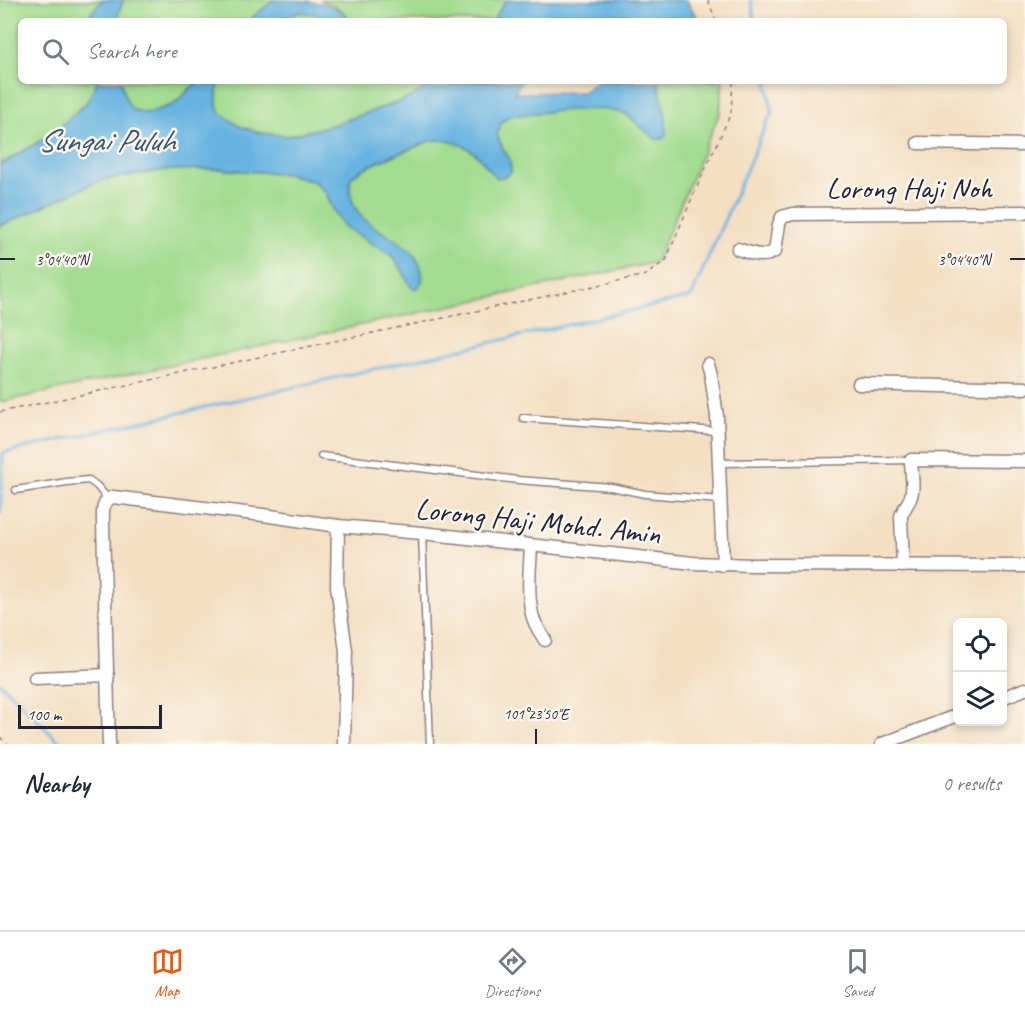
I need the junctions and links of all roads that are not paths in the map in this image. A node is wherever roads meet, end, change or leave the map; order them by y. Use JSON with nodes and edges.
{"nodes":[{"id":1,"x":918,"y":143,"type":"dead end"},
{"id":2,"x":1025,"y":145,"type":"edge"},
{"id":3,"x":1025,"y":212,"type":"edge"},
{"id":4,"x":738,"y":249,"type":"dead end"},
{"id":5,"x":708,"y":364,"type":"dead end"},
{"id":6,"x":859,"y":384,"type":"dead end"},
{"id":7,"x":1025,"y":387,"type":"edge"},
{"id":8,"x":524,"y":418,"type":"dead end"},
{"id":9,"x":718,"y":431,"type":"junction"},
{"id":10,"x":321,"y":456,"type":"dead end"},
{"id":11,"x":911,"y":460,"type":"junction"},
{"id":12,"x":1025,"y":461,"type":"edge"},
{"id":13,"x":719,"y":462,"type":"junction"},
{"id":14,"x":16,"y":490,"type":"dead end"},
{"id":15,"x":108,"y":499,"type":"junction"},
{"id":16,"x":720,"y":500,"type":"junction"},
{"id":17,"x":338,"y":526,"type":"junction"},
{"id":18,"x":422,"y":533,"type":"junction"},
{"id":19,"x":531,"y":546,"type":"junction"},
{"id":20,"x":723,"y":565,"type":"junction"},
{"id":21,"x":903,"y":566,"type":"junction"},
{"id":22,"x":1025,"y":566,"type":"edge"},
{"id":23,"x":545,"y":640,"type":"dead end"},
{"id":24,"x":108,"y":675,"type":"junction"},
{"id":25,"x":35,"y":678,"type":"dead end"},
{"id":26,"x":1025,"y":689,"type":"edge"},
{"id":27,"x":1007,"y":696,"type":"edge"},
{"id":28,"x":953,"y":717,"type":"edge"},
{"id":29,"x":109,"y":744,"type":"edge"},
{"id":30,"x":344,"y":744,"type":"edge"},
{"id":31,"x":430,"y":744,"type":"edge"},
{"id":32,"x":882,"y":744,"type":"edge"}],
"edges":[{"from":1,"to":2,"type":"street"},
{"from":3,"to":4,"type":"street","name":"Lorong Haji Noh"},
{"from":5,"to":9,"type":"street"},
{"from":6,"to":7,"type":"street"},
{"from":8,"to":9,"type":"lane"},
{"from":9,"to":13,"type":"street"},
{"from":10,"to":16,"type":"lane"},
{"from":11,"to":12,"type":"street"},
{"from":11,"to":13,"type":"lane"},
{"from":11,"to":21,"type":"street"},
{"from":13,"to":16,"type":"street"},
{"from":14,"to":15,"type":"lane"},
{"from":15,"to":17,"type":"street","name":"Lorong Haji Mohd. Amin"},
{"from":15,"to":24,"type":"street"},
{"from":16,"to":20,"type":"street"},
{"from":17,"to":18,"type":"street","name":"Lorong Haji Mohd. Amin"},
{"from":17,"to":30,"type":"street"},
{"from":18,"to":19,"type":"street","name":"Lorong Haji Mohd. Amin"},
{"from":18,"to":31,"type":"lane"},
{"from":19,"to":20,"type":"street","name":"Lorong Haji Mohd. Amin"},
{"from":19,"to":23,"type":"street"},
{"from":20,"to":21,"type":"street","name":"Lorong Haji Mohd. Amin"},
{"from":21,"to":22,"type":"street","name":"Lorong Haji Mohd. Amin"},
{"from":24,"to":25,"type":"street"},
{"from":24,"to":29,"type":"street"},
{"from":26,"to":27,"type":"street"},
{"from":28,"to":32,"type":"street"}]}
